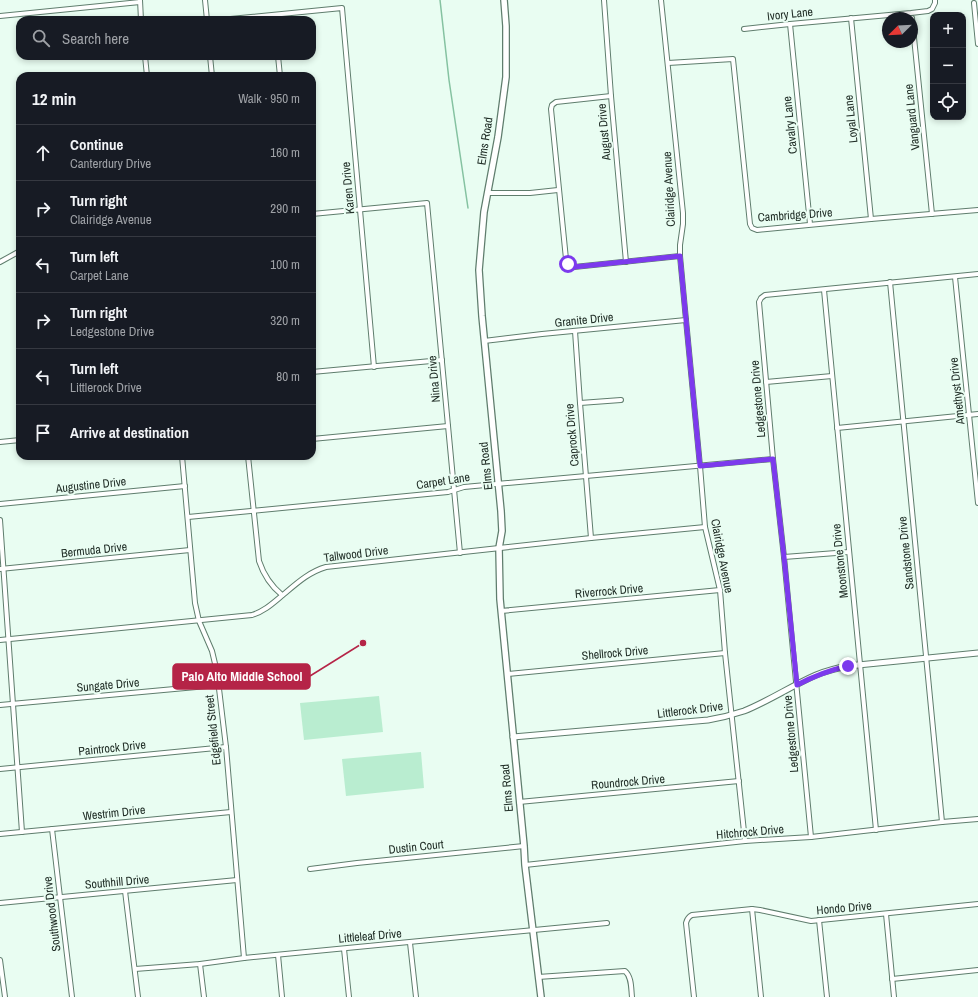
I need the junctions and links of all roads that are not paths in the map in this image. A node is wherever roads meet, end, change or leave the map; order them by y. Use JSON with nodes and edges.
{"nodes":[{"id":1,"x":205,"y":0,"type":"edge"},
{"id":2,"x":504,"y":0,"type":"edge"},
{"id":3,"x":604,"y":0,"type":"edge"},
{"id":4,"x":661,"y":0,"type":"edge"},
{"id":5,"x":935,"y":0,"type":"edge"},
{"id":6,"x":140,"y":1,"type":"edge"},
{"id":7,"x":974,"y":3,"type":"dead end"},
{"id":8,"x":918,"y":15,"type":"edge"},
{"id":9,"x":0,"y":16,"type":"edge"},
{"id":10,"x":141,"y":16,"type":"edge"},
{"id":11,"x":207,"y":16,"type":"edge"},
{"id":12,"x":288,"y":16,"type":"edge"},
{"id":13,"x":882,"y":17,"type":"edge"},
{"id":14,"x":851,"y":18,"type":"junction"},
{"id":15,"x":790,"y":24,"type":"junction"},
{"id":16,"x":744,"y":29,"type":"dead end"},
{"id":17,"x":978,"y":44,"type":"edge"},
{"id":18,"x":915,"y":48,"type":"edge"},
{"id":19,"x":145,"y":60,"type":"edge"},
{"id":20,"x":210,"y":60,"type":"edge"},
{"id":21,"x":278,"y":60,"type":"edge"},
{"id":22,"x":668,"y":63,"type":"junction"},
{"id":23,"x":147,"y":72,"type":"edge"},
{"id":24,"x":212,"y":72,"type":"edge"},
{"id":25,"x":280,"y":72,"type":"edge"},
{"id":26,"x":611,"y":96,"type":"junction"},
{"id":27,"x":558,"y":190,"type":"junction"},
{"id":28,"x":488,"y":193,"type":"junction"},
{"id":29,"x":360,"y":210,"type":"junction"},
{"id":30,"x":978,"y":210,"type":"edge"},
{"id":31,"x":316,"y":214,"type":"edge"},
{"id":32,"x":932,"y":214,"type":"junction"},
{"id":33,"x":871,"y":219,"type":"junction"},
{"id":34,"x":810,"y":224,"type":"junction"},
{"id":35,"x":16,"y":253,"type":"edge"},
{"id":36,"x":680,"y":256,"type":"junction"},
{"id":37,"x":0,"y":262,"type":"edge"},
{"id":38,"x":626,"y":262,"type":"junction"},
{"id":39,"x":978,"y":274,"type":"edge"},
{"id":40,"x":955,"y":277,"type":"junction"},
{"id":41,"x":890,"y":282,"type":"junction"},
{"id":42,"x":824,"y":290,"type":"junction"},
{"id":43,"x":686,"y":320,"type":"junction"},
{"id":44,"x":575,"y":331,"type":"junction"},
{"id":45,"x":484,"y":341,"type":"junction"},
{"id":46,"x":442,"y":360,"type":"junction"},
{"id":47,"x":374,"y":367,"type":"junction"},
{"id":48,"x":316,"y":372,"type":"edge"},
{"id":49,"x":832,"y":376,"type":"junction"},
{"id":50,"x":766,"y":382,"type":"junction"},
{"id":51,"x":621,"y":400,"type":"dead end"},
{"id":52,"x":580,"y":403,"type":"junction"},
{"id":53,"x":978,"y":414,"type":"edge"},
{"id":54,"x":969,"y":415,"type":"junction"},
{"id":55,"x":903,"y":422,"type":"junction"},
{"id":56,"x":448,"y":426,"type":"junction"},
{"id":57,"x":837,"y":428,"type":"junction"},
{"id":58,"x":316,"y":439,"type":"edge"},
{"id":59,"x":16,"y":440,"type":"edge"},
{"id":60,"x":0,"y":442,"type":"edge"},
{"id":61,"x":773,"y":459,"type":"junction"},
{"id":62,"x":182,"y":460,"type":"edge"},
{"id":63,"x":248,"y":460,"type":"edge"},
{"id":64,"x":700,"y":466,"type":"junction"},
{"id":65,"x":586,"y":476,"type":"junction"},
{"id":66,"x":499,"y":483,"type":"junction"},
{"id":67,"x":185,"y":486,"type":"junction"},
{"id":68,"x":454,"y":490,"type":"junction"},
{"id":69,"x":978,"y":502,"type":"edge"},
{"id":70,"x":0,"y":504,"type":"edge"},
{"id":71,"x":254,"y":511,"type":"junction"},
{"id":72,"x":188,"y":517,"type":"junction"},
{"id":73,"x":0,"y":520,"type":"edge"},
{"id":74,"x":705,"y":528,"type":"junction"},
{"id":75,"x":590,"y":538,"type":"junction"},
{"id":76,"x":498,"y":548,"type":"junction"},
{"id":77,"x":190,"y":550,"type":"junction"},
{"id":78,"x":849,"y":552,"type":"junction"},
{"id":79,"x":460,"y":553,"type":"junction"},
{"id":80,"x":784,"y":557,"type":"junction"},
{"id":81,"x":2,"y":569,"type":"edge"},
{"id":82,"x":720,"y":590,"type":"junction"},
{"id":83,"x":282,"y":596,"type":"junction"},
{"id":84,"x":501,"y":611,"type":"junction"},
{"id":85,"x":199,"y":621,"type":"junction"},
{"id":86,"x":0,"y":640,"type":"edge"},
{"id":87,"x":8,"y":640,"type":"junction"},
{"id":88,"x":725,"y":653,"type":"junction"},
{"id":89,"x":978,"y":654,"type":"edge"},
{"id":90,"x":926,"y":659,"type":"junction"},
{"id":91,"x":860,"y":665,"type":"junction"},
{"id":92,"x":507,"y":674,"type":"junction"},
{"id":93,"x":218,"y":685,"type":"junction"},
{"id":94,"x":797,"y":685,"type":"junction"},
{"id":95,"x":13,"y":704,"type":"junction"},
{"id":96,"x":0,"y":705,"type":"edge"},
{"id":97,"x":732,"y":715,"type":"junction"},
{"id":98,"x":513,"y":737,"type":"junction"},
{"id":99,"x":226,"y":747,"type":"junction"},
{"id":100,"x":17,"y":767,"type":"junction"},
{"id":101,"x":0,"y":769,"type":"edge"},
{"id":102,"x":739,"y":781,"type":"junction"},
{"id":103,"x":519,"y":802,"type":"junction"},
{"id":104,"x":231,"y":812,"type":"junction"},
{"id":105,"x":978,"y":819,"type":"edge"},
{"id":106,"x":942,"y":822,"type":"junction"},
{"id":107,"x":52,"y":829,"type":"junction"},
{"id":108,"x":876,"y":830,"type":"junction"},
{"id":109,"x":22,"y":832,"type":"junction"},
{"id":110,"x":0,"y":834,"type":"edge"},
{"id":111,"x":811,"y":837,"type":"junction"},
{"id":112,"x":745,"y":841,"type":"junction"},
{"id":113,"x":524,"y":846,"type":"junction"},
{"id":114,"x":525,"y":865,"type":"junction"},
{"id":115,"x":310,"y":869,"type":"dead end"},
{"id":116,"x":237,"y":880,"type":"junction"},
{"id":117,"x":125,"y":891,"type":"junction"},
{"id":118,"x":60,"y":897,"type":"junction"},
{"id":119,"x":0,"y":903,"type":"edge"},
{"id":120,"x":978,"y":904,"type":"edge"},
{"id":121,"x":752,"y":909,"type":"junction"},
{"id":122,"x":886,"y":914,"type":"junction"},
{"id":123,"x":819,"y":920,"type":"junction"},
{"id":124,"x":607,"y":923,"type":"dead end"},
{"id":125,"x":532,"y":930,"type":"junction"},
{"id":126,"x":410,"y":943,"type":"junction"},
{"id":127,"x":344,"y":949,"type":"junction"},
{"id":128,"x":278,"y":955,"type":"junction"},
{"id":129,"x":244,"y":958,"type":"junction"},
{"id":130,"x":0,"y":960,"type":"edge"},
{"id":131,"x":200,"y":964,"type":"junction"},
{"id":132,"x":135,"y":969,"type":"junction"},
{"id":133,"x":978,"y":970,"type":"edge"},
{"id":134,"x":538,"y":977,"type":"junction"},
{"id":135,"x":892,"y":979,"type":"junction"},
{"id":136,"x":5,"y":997,"type":"edge"},
{"id":137,"x":72,"y":997,"type":"edge"},
{"id":138,"x":138,"y":997,"type":"edge"},
{"id":139,"x":204,"y":997,"type":"edge"},
{"id":140,"x":282,"y":997,"type":"edge"},
{"id":141,"x":349,"y":997,"type":"edge"},
{"id":142,"x":416,"y":997,"type":"edge"},
{"id":143,"x":541,"y":997,"type":"edge"},
{"id":144,"x":632,"y":997,"type":"edge"},
{"id":145,"x":694,"y":997,"type":"edge"},
{"id":146,"x":761,"y":997,"type":"edge"},
{"id":147,"x":827,"y":997,"type":"edge"},
{"id":148,"x":894,"y":997,"type":"edge"}],
"edges":[{"from":1,"to":11,"type":"street"},
{"from":2,"to":28,"type":"main road","name":"Elms Road"},
{"from":3,"to":26,"type":"street","name":"August Drive"},
{"from":4,"to":22,"type":"street","name":"Clairidge Avenue"},
{"from":5,"to":8,"type":"street","name":"Ivory Lane"},
{"from":6,"to":9,"type":"street"},
{"from":6,"to":10,"type":"street"},
{"from":7,"to":17,"type":"street"},
{"from":12,"to":29,"type":"street","name":"Karen Drive"},
{"from":13,"to":14,"type":"street","name":"Ivory Lane"},
{"from":14,"to":15,"type":"street","name":"Ivory Lane"},
{"from":14,"to":33,"type":"street","name":"Loyal Lane"},
{"from":15,"to":16,"type":"street","name":"Ivory Lane"},
{"from":15,"to":34,"type":"street","name":"Cavalry Lane"},
{"from":18,"to":32,"type":"street","name":"Vanguard Lane"},
{"from":19,"to":23,"type":"street"},
{"from":20,"to":24,"type":"street"},
{"from":21,"to":25,"type":"street"},
{"from":22,"to":34,"type":"street","name":"Cambridge Drive"},
{"from":22,"to":36,"type":"street","name":"Clairidge Avenue"},
{"from":26,"to":27,"type":"street"},
{"from":26,"to":38,"type":"street","name":"August Drive"},
{"from":27,"to":28,"type":"street"},
{"from":27,"to":38,"type":"street"},
{"from":28,"to":45,"type":"main road","name":"Elms Road"},
{"from":29,"to":31,"type":"street"},
{"from":29,"to":46,"type":"street","name":"Nina Drive"},
{"from":29,"to":47,"type":"street","name":"Karen Drive"},
{"from":30,"to":32,"type":"street","name":"Cambridge Drive"},
{"from":32,"to":33,"type":"street","name":"Cambridge Drive"},
{"from":33,"to":34,"type":"street","name":"Cambridge Drive"},
{"from":35,"to":37,"type":"street"},
{"from":36,"to":38,"type":"street"},
{"from":36,"to":43,"type":"street","name":"Clairidge Avenue"},
{"from":39,"to":40,"type":"street","name":"Ledgestone Drive"},
{"from":40,"to":41,"type":"street","name":"Ledgestone Drive"},
{"from":40,"to":54,"type":"street","name":"Amethyst Drive"},
{"from":41,"to":42,"type":"street","name":"Ledgestone Drive"},
{"from":41,"to":55,"type":"street","name":"Sandstone Drive"},
{"from":42,"to":49,"type":"street","name":"Moonstone Drive"},
{"from":42,"to":50,"type":"street","name":"Ledgestone Drive"},
{"from":43,"to":44,"type":"street","name":"Granite Drive"},
{"from":43,"to":64,"type":"street","name":"Clairidge Avenue"},
{"from":44,"to":45,"type":"street","name":"Granite Drive"},
{"from":44,"to":52,"type":"street","name":"Caprock Drive"},
{"from":45,"to":66,"type":"main road","name":"Elms Road"},
{"from":46,"to":47,"type":"street"},
{"from":46,"to":56,"type":"street","name":"Nina Drive"},
{"from":47,"to":48,"type":"street"},
{"from":49,"to":50,"type":"street"},
{"from":49,"to":57,"type":"street","name":"Moonstone Drive"},
{"from":50,"to":61,"type":"street","name":"Ledgestone Drive"},
{"from":51,"to":52,"type":"street"},
{"from":52,"to":65,"type":"street","name":"Caprock Drive"},
{"from":53,"to":54,"type":"street"},
{"from":54,"to":55,"type":"street"},
{"from":54,"to":69,"type":"street","name":"Amethyst Drive"},
{"from":55,"to":57,"type":"street"},
{"from":55,"to":90,"type":"street","name":"Sandstone Drive"},
{"from":56,"to":58,"type":"street"},
{"from":56,"to":68,"type":"street","name":"Nina Drive"},
{"from":57,"to":78,"type":"street","name":"Moonstone Drive"},
{"from":59,"to":60,"type":"street"},
{"from":61,"to":64,"type":"street","name":"Carpet Lane"},
{"from":61,"to":80,"type":"street","name":"Ledgestone Drive"},
{"from":62,"to":67,"type":"street","name":"Edgefield Street"},
{"from":63,"to":71,"type":"street"},
{"from":64,"to":65,"type":"street","name":"Carpet Lane"},
{"from":64,"to":74,"type":"street","name":"Clairidge Avenue"},
{"from":65,"to":66,"type":"street","name":"Carpet Lane"},
{"from":65,"to":75,"type":"street","name":"Caprock Drive"},
{"from":66,"to":68,"type":"street","name":"Carpet Lane"},
{"from":66,"to":76,"type":"main road","name":"Elms Road"},
{"from":67,"to":70,"type":"street","name":"Augustine Drive"},
{"from":67,"to":72,"type":"street","name":"Edgefield Street"},
{"from":68,"to":71,"type":"street","name":"Carpet Lane"},
{"from":68,"to":79,"type":"street","name":"Nina Drive"},
{"from":71,"to":72,"type":"street","name":"Carpet Lane"},
{"from":71,"to":83,"type":"street"},
{"from":72,"to":77,"type":"street","name":"Edgefield Street"},
{"from":73,"to":81,"type":"street"},
{"from":74,"to":75,"type":"street","name":"Tallwood Drive"},
{"from":74,"to":82,"type":"street","name":"Clairidge Avenue"},
{"from":75,"to":76,"type":"street","name":"Tallwood Drive"},
{"from":76,"to":79,"type":"street","name":"Tallwood Drive"},
{"from":76,"to":84,"type":"main road","name":"Elms Road"},
{"from":77,"to":81,"type":"street","name":"Bermuda Drive"},
{"from":77,"to":85,"type":"street","name":"Edgefield Street"},
{"from":78,"to":80,"type":"street"},
{"from":78,"to":91,"type":"street","name":"Moonstone Drive"},
{"from":79,"to":83,"type":"street","name":"Tallwood Drive"},
{"from":80,"to":94,"type":"street","name":"Ledgestone Drive"},
{"from":81,"to":87,"type":"street"},
{"from":82,"to":84,"type":"street","name":"Riverrock Drive"},
{"from":82,"to":88,"type":"street","name":"Clairidge Avenue"},
{"from":83,"to":85,"type":"street","name":"Tallwood Drive"},
{"from":84,"to":92,"type":"main road","name":"Elms Road"},
{"from":85,"to":87,"type":"street","name":"Tallwood Drive"},
{"from":85,"to":93,"type":"street","name":"Edgefield Street"},
{"from":86,"to":87,"type":"street","name":"Tallwood Drive"},
{"from":87,"to":95,"type":"street"},
{"from":88,"to":92,"type":"street","name":"Shellrock Drive"},
{"from":88,"to":97,"type":"street","name":"Clairidge Avenue"},
{"from":89,"to":90,"type":"street","name":"Littlerock Drive"},
{"from":90,"to":91,"type":"street","name":"Littlerock Drive"},
{"from":90,"to":106,"type":"street","name":"Sandstone Drive"},
{"from":91,"to":94,"type":"street","name":"Littlerock Drive"},
{"from":91,"to":108,"type":"street","name":"Moonstone Drive"},
{"from":92,"to":98,"type":"main road","name":"Elms Road"},
{"from":93,"to":95,"type":"street","name":"Sungate Drive"},
{"from":93,"to":99,"type":"street","name":"Edgefield Street"},
{"from":94,"to":97,"type":"street","name":"Littlerock Drive"},
{"from":94,"to":111,"type":"street","name":"Ledgestone Drive"},
{"from":95,"to":96,"type":"street","name":"Sungate Drive"},
{"from":95,"to":100,"type":"street"},
{"from":97,"to":98,"type":"street","name":"Littlerock Drive"},
{"from":97,"to":102,"type":"street","name":"Clairidge Avenue"},
{"from":98,"to":103,"type":"main road","name":"Elms Road"},
{"from":99,"to":100,"type":"street","name":"Paintrock Drive"},
{"from":99,"to":104,"type":"street","name":"Edgefield Street"},
{"from":100,"to":101,"type":"street","name":"Paintrock Drive"},
{"from":100,"to":109,"type":"street"},
{"from":102,"to":103,"type":"street","name":"Roundrock Drive"},
{"from":102,"to":112,"type":"street"},
{"from":103,"to":113,"type":"main road","name":"Elms Road"},
{"from":104,"to":107,"type":"street","name":"Westrim Drive"},
{"from":104,"to":116,"type":"street","name":"Edgefield Street"},
{"from":105,"to":106,"type":"street","name":"Hitchrock Drive"},
{"from":106,"to":108,"type":"street","name":"Hitchrock Drive"},
{"from":107,"to":109,"type":"street","name":"Westrim Drive"},
{"from":107,"to":118,"type":"street","name":"Southwood Drive"},
{"from":108,"to":111,"type":"street","name":"Hitchrock Drive"},
{"from":109,"to":110,"type":"street","name":"Westrim Drive"},
{"from":111,"to":112,"type":"street","name":"Hitchrock Drive"},
{"from":112,"to":114,"type":"street","name":"Hitchrock Drive"},
{"from":113,"to":114,"type":"main road","name":"Elms Road"},
{"from":113,"to":115,"type":"street","name":"Dustin Court"},
{"from":114,"to":125,"type":"main road","name":"Elms Road"},
{"from":116,"to":117,"type":"street","name":"Southhill Drive"},
{"from":116,"to":129,"type":"street","name":"Edgefield Street"},
{"from":117,"to":118,"type":"street","name":"Southhill Drive"},
{"from":117,"to":132,"type":"street"},
{"from":118,"to":119,"type":"street","name":"Southhill Drive"},
{"from":118,"to":137,"type":"street","name":"Southwood Drive"},
{"from":120,"to":122,"type":"street","name":"Hondo Drive"},
{"from":121,"to":123,"type":"street","name":"Hondo Drive"},
{"from":121,"to":145,"type":"street","name":"Hondo Drive"},
{"from":121,"to":146,"type":"street"},
{"from":122,"to":123,"type":"street","name":"Hondo Drive"},
{"from":122,"to":135,"type":"street"},
{"from":123,"to":147,"type":"street"},
{"from":124,"to":125,"type":"street","name":"Littleleaf Drive"},
{"from":125,"to":126,"type":"street","name":"Littleleaf Drive"},
{"from":125,"to":134,"type":"main road","name":"Elms Road"},
{"from":126,"to":127,"type":"street","name":"Littleleaf Drive"},
{"from":126,"to":142,"type":"street"},
{"from":127,"to":128,"type":"street","name":"Littleleaf Drive"},
{"from":127,"to":141,"type":"street"},
{"from":128,"to":129,"type":"street","name":"Littleleaf Drive"},
{"from":128,"to":140,"type":"street"},
{"from":129,"to":131,"type":"street","name":"Littleleaf Drive"},
{"from":130,"to":136,"type":"street"},
{"from":131,"to":132,"type":"street","name":"Littleleaf Drive"},
{"from":131,"to":139,"type":"street"},
{"from":132,"to":138,"type":"street"},
{"from":133,"to":135,"type":"street"},
{"from":134,"to":143,"type":"main road","name":"Elms Road"},
{"from":134,"to":144,"type":"street"},
{"from":135,"to":148,"type":"street"}]}
